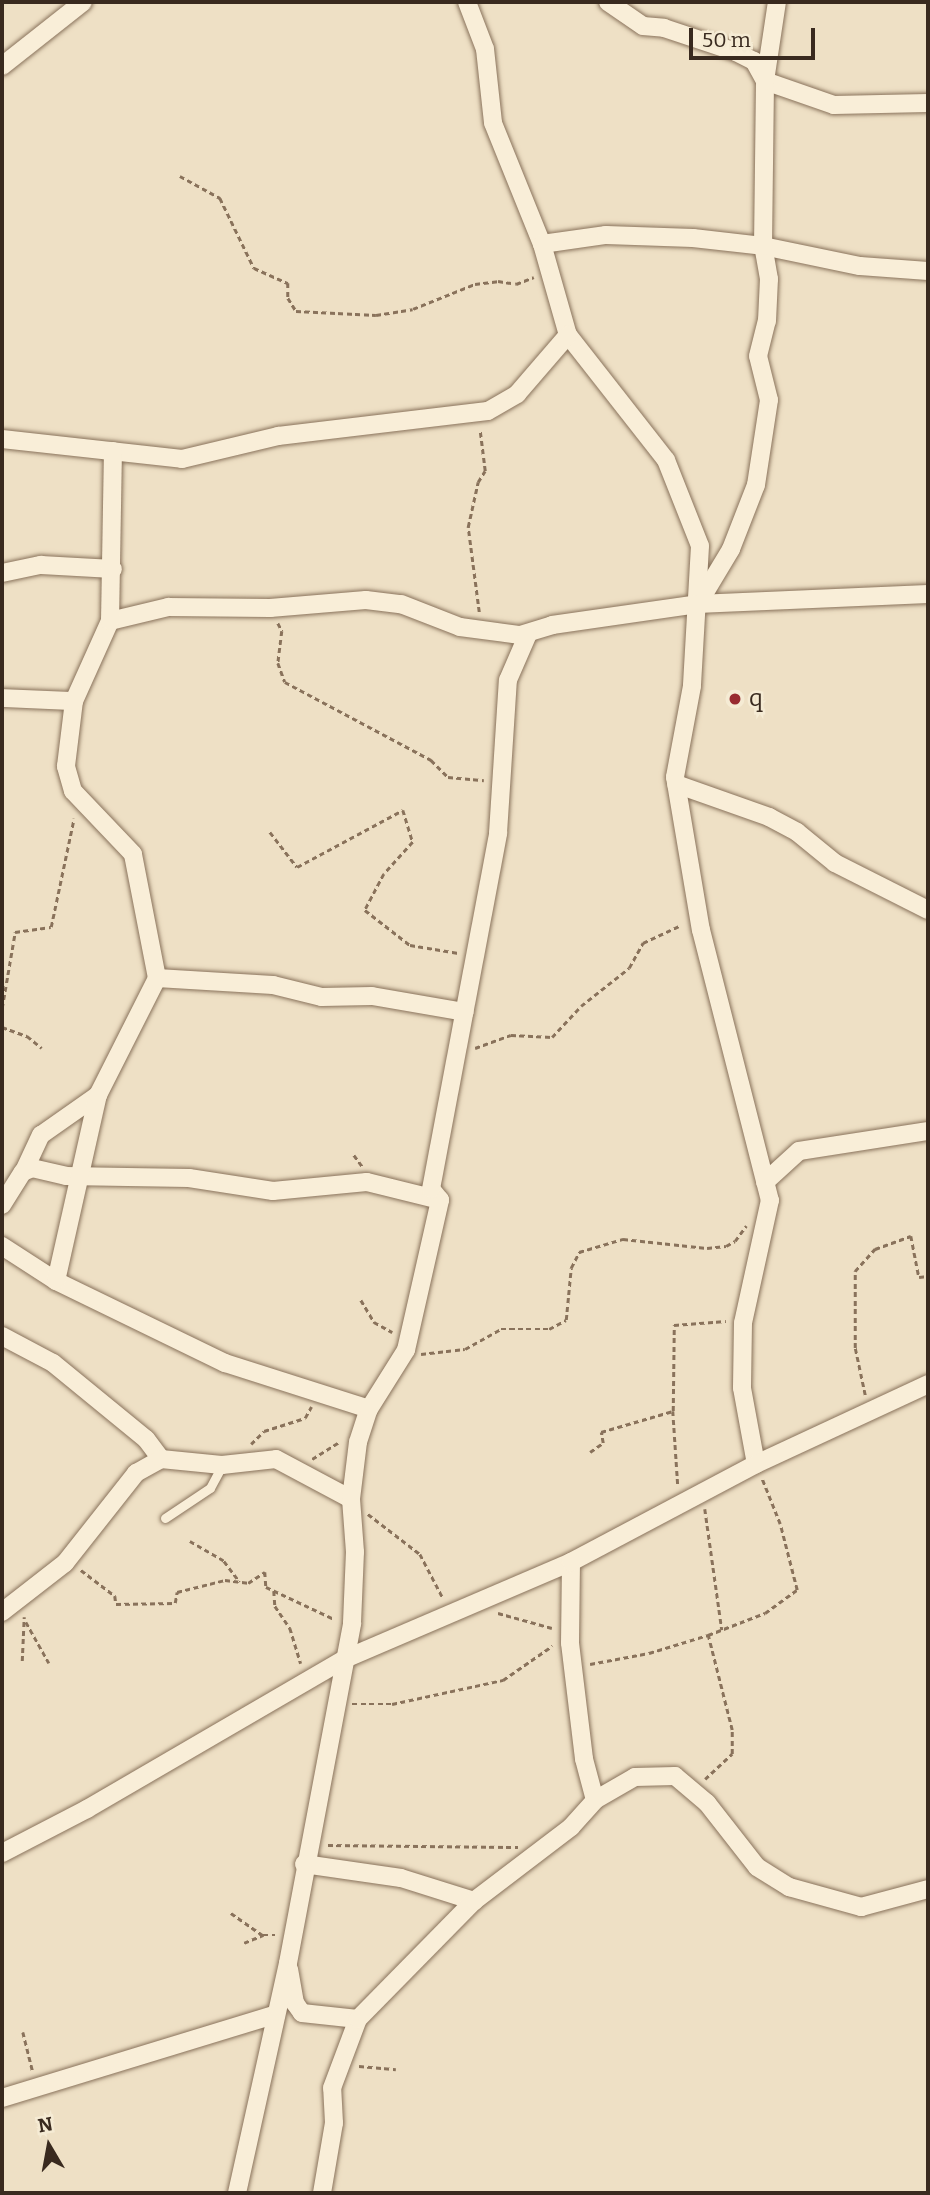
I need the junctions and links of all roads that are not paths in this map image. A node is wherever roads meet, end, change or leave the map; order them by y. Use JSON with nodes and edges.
{"nodes":[{"id":1,"x":83,"y":2,"type":"edge"},
{"id":2,"x":467,"y":2,"type":"edge"},
{"id":3,"x":608,"y":2,"type":"edge"},
{"id":4,"x":776,"y":2,"type":"edge"},
{"id":5,"x":9,"y":49,"type":"edge"},
{"id":6,"x":2,"y":66,"type":"edge"},
{"id":7,"x":765,"y":81,"type":"junction"},
{"id":8,"x":928,"y":103,"type":"edge"},
{"id":9,"x":542,"y":244,"type":"junction"},
{"id":10,"x":763,"y":247,"type":"junction"},
{"id":11,"x":928,"y":271,"type":"edge"},
{"id":12,"x":568,"y":335,"type":"junction"},
{"id":13,"x":2,"y":439,"type":"edge"},
{"id":14,"x":113,"y":451,"type":"junction"},
{"id":15,"x":113,"y":569,"type":"junction"},
{"id":16,"x":2,"y":573,"type":"edge"},
{"id":17,"x":928,"y":594,"type":"edge"},
{"id":18,"x":697,"y":604,"type":"junction"},
{"id":19,"x":110,"y":621,"type":"junction"},
{"id":20,"x":528,"y":634,"type":"junction"},
{"id":21,"x":2,"y":698,"type":"edge"},
{"id":22,"x":74,"y":701,"type":"junction"},
{"id":23,"x":676,"y":784,"type":"junction"},
{"id":24,"x":928,"y":910,"type":"edge"},
{"id":25,"x":157,"y":978,"type":"junction"},
{"id":26,"x":465,"y":1012,"type":"junction"},
{"id":27,"x":98,"y":1095,"type":"junction"},
{"id":28,"x":928,"y":1131,"type":"edge"},
{"id":29,"x":24,"y":1171,"type":"junction"},
{"id":30,"x":82,"y":1174,"type":"junction"},
{"id":31,"x":765,"y":1182,"type":"junction"},
{"id":32,"x":440,"y":1200,"type":"junction"},
{"id":33,"x":2,"y":1205,"type":"edge"},
{"id":34,"x":2,"y":1246,"type":"edge"},
{"id":35,"x":56,"y":1281,"type":"junction"},
{"id":36,"x":2,"y":1336,"type":"edge"},
{"id":37,"x":928,"y":1384,"type":"edge"},
{"id":38,"x":369,"y":1409,"type":"junction"},
{"id":39,"x":161,"y":1459,"type":"junction"},
{"id":40,"x":229,"y":1464,"type":"junction"},
{"id":41,"x":756,"y":1464,"type":"junction"},
{"id":42,"x":352,"y":1504,"type":"junction"},
{"id":43,"x":166,"y":1518,"type":"dead end"},
{"id":44,"x":571,"y":1562,"type":"junction"},
{"id":45,"x":2,"y":1612,"type":"edge"},
{"id":46,"x":345,"y":1659,"type":"junction"},
{"id":47,"x":596,"y":1800,"type":"junction"},
{"id":48,"x":2,"y":1853,"type":"edge"},
{"id":49,"x":304,"y":1864,"type":"junction"},
{"id":50,"x":928,"y":1889,"type":"edge"},
{"id":51,"x":474,"y":1901,"type":"junction"},
{"id":52,"x":288,"y":1962,"type":"junction"},
{"id":53,"x":274,"y":2015,"type":"junction"},
{"id":54,"x":358,"y":2019,"type":"junction"},
{"id":55,"x":2,"y":2098,"type":"edge"},
{"id":56,"x":237,"y":2193,"type":"edge"},
{"id":57,"x":322,"y":2193,"type":"edge"}],
"edges":[{"from":1,"to":5,"type":"street"},
{"from":2,"to":9,"type":"street"},
{"from":3,"to":7,"type":"street"},
{"from":4,"to":7,"type":"street"},
{"from":5,"to":6,"type":"street"},
{"from":7,"to":8,"type":"street"},
{"from":7,"to":10,"type":"street"},
{"from":9,"to":10,"type":"street"},
{"from":9,"to":12,"type":"street"},
{"from":10,"to":11,"type":"street"},
{"from":10,"to":18,"type":"street"},
{"from":12,"to":14,"type":"street"},
{"from":12,"to":18,"type":"street"},
{"from":13,"to":14,"type":"street"},
{"from":14,"to":15,"type":"street"},
{"from":15,"to":16,"type":"street"},
{"from":15,"to":19,"type":"street"},
{"from":17,"to":18,"type":"street"},
{"from":18,"to":20,"type":"street"},
{"from":18,"to":23,"type":"street"},
{"from":19,"to":20,"type":"street"},
{"from":19,"to":22,"type":"street"},
{"from":20,"to":26,"type":"street"},
{"from":21,"to":22,"type":"street"},
{"from":22,"to":25,"type":"street"},
{"from":23,"to":24,"type":"street"},
{"from":23,"to":31,"type":"street"},
{"from":25,"to":26,"type":"street"},
{"from":25,"to":27,"type":"street"},
{"from":26,"to":32,"type":"street"},
{"from":27,"to":29,"type":"street"},
{"from":27,"to":30,"type":"street"},
{"from":28,"to":31,"type":"street"},
{"from":29,"to":30,"type":"street"},
{"from":29,"to":33,"type":"street"},
{"from":30,"to":32,"type":"street"},
{"from":30,"to":35,"type":"street"},
{"from":31,"to":41,"type":"street"},
{"from":32,"to":38,"type":"street"},
{"from":34,"to":35,"type":"street"},
{"from":35,"to":38,"type":"street"},
{"from":36,"to":39,"type":"street"},
{"from":37,"to":41,"type":"street"},
{"from":38,"to":42,"type":"street"},
{"from":39,"to":40,"type":"street"},
{"from":39,"to":45,"type":"street"},
{"from":40,"to":42,"type":"street"},
{"from":40,"to":43,"type":"lane"},
{"from":41,"to":44,"type":"street"},
{"from":42,"to":46,"type":"street"},
{"from":44,"to":46,"type":"street"},
{"from":44,"to":47,"type":"street"},
{"from":46,"to":48,"type":"street"},
{"from":46,"to":49,"type":"street"},
{"from":47,"to":50,"type":"street"},
{"from":47,"to":51,"type":"street"},
{"from":49,"to":51,"type":"street"},
{"from":49,"to":52,"type":"street"},
{"from":51,"to":54,"type":"street"},
{"from":52,"to":53,"type":"street"},
{"from":52,"to":54,"type":"street"},
{"from":53,"to":55,"type":"street"},
{"from":53,"to":56,"type":"street"},
{"from":54,"to":57,"type":"street"}]}
